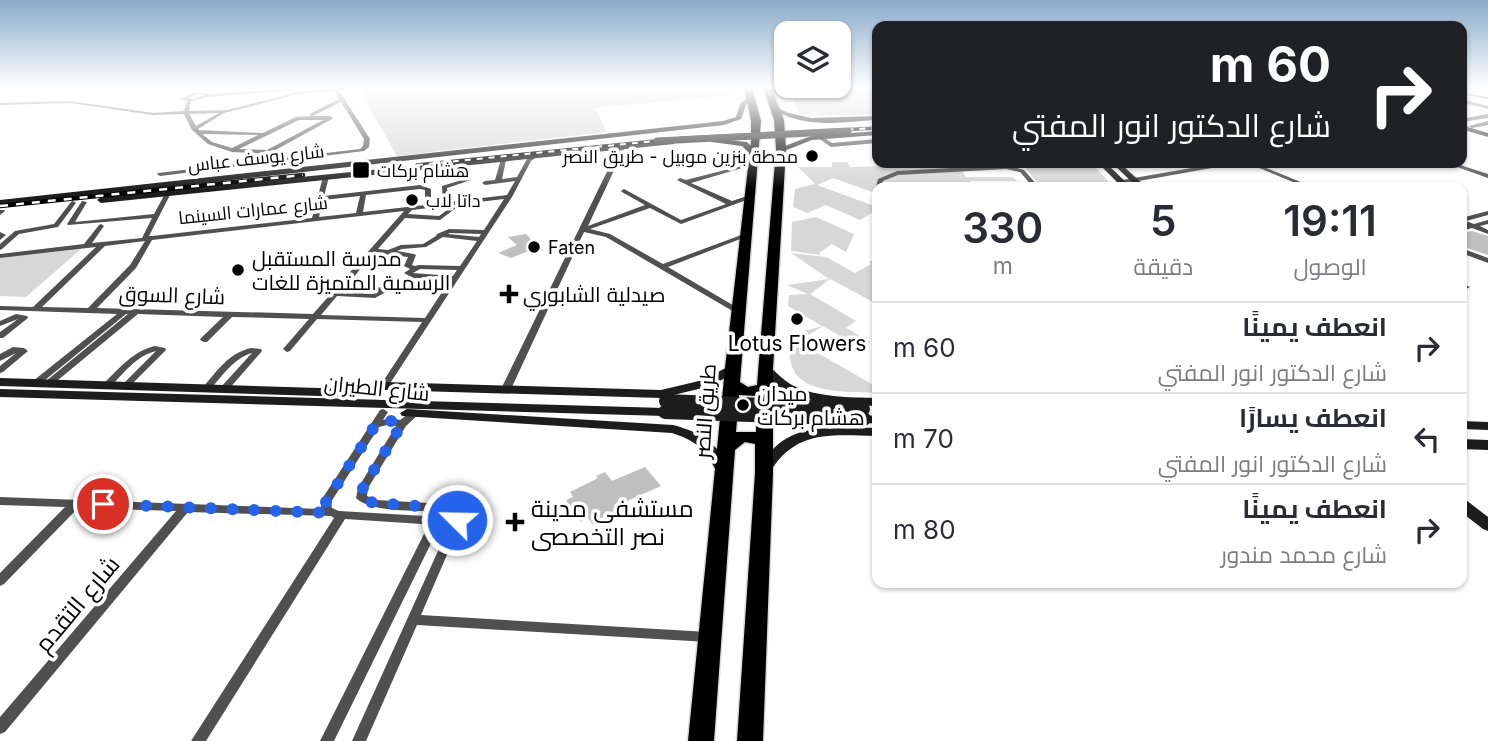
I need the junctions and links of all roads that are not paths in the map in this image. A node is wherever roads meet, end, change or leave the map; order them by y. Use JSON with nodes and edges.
{"nodes":[{"id":1,"x":756,"y":121,"type":"edge"},
{"id":2,"x":191,"y":122,"type":"edge"},
{"id":3,"x":209,"y":122,"type":"edge"},
{"id":4,"x":288,"y":122,"type":"edge"},
{"id":5,"x":323,"y":122,"type":"edge"},
{"id":6,"x":356,"y":122,"type":"edge"},
{"id":7,"x":725,"y":122,"type":"edge"},
{"id":8,"x":779,"y":122,"type":"edge"},
{"id":9,"x":815,"y":122,"type":"edge"},
{"id":10,"x":1488,"y":123,"type":"edge"},
{"id":11,"x":716,"y":124,"type":"junction"},
{"id":12,"x":872,"y":124,"type":"edge"},
{"id":13,"x":1467,"y":125,"type":"edge"},
{"id":14,"x":1467,"y":126,"type":"edge"},
{"id":15,"x":1472,"y":126,"type":"junction"},
{"id":16,"x":846,"y":128,"type":"junction"},
{"id":17,"x":195,"y":130,"type":"junction"},
{"id":18,"x":872,"y":131,"type":"edge"},
{"id":19,"x":872,"y":132,"type":"edge"},
{"id":20,"x":1488,"y":133,"type":"edge"},
{"id":21,"x":264,"y":134,"type":"junction"},
{"id":22,"x":820,"y":137,"type":"junction"},
{"id":23,"x":656,"y":138,"type":"junction"},
{"id":24,"x":728,"y":140,"type":"junction"},
{"id":25,"x":872,"y":141,"type":"edge"},
{"id":26,"x":781,"y":145,"type":"junction"},
{"id":27,"x":622,"y":147,"type":"junction"},
{"id":28,"x":232,"y":150,"type":"junction"},
{"id":29,"x":755,"y":153,"type":"junction"},
{"id":30,"x":434,"y":155,"type":"junction"},
{"id":31,"x":535,"y":156,"type":"junction"},
{"id":32,"x":503,"y":160,"type":"junction"},
{"id":33,"x":464,"y":164,"type":"junction"},
{"id":34,"x":421,"y":166,"type":"junction"},
{"id":35,"x":988,"y":168,"type":"edge"},
{"id":36,"x":1010,"y":168,"type":"edge"},
{"id":37,"x":1107,"y":168,"type":"edge"},
{"id":38,"x":1121,"y":168,"type":"edge"},
{"id":39,"x":1197,"y":168,"type":"edge"},
{"id":40,"x":1262,"y":168,"type":"edge"},
{"id":41,"x":1464,"y":168,"type":"edge"},
{"id":42,"x":160,"y":174,"type":"dead end"},
{"id":43,"x":1488,"y":176,"type":"edge"},
{"id":44,"x":327,"y":177,"type":"junction"},
{"id":45,"x":519,"y":179,"type":"junction"},
{"id":46,"x":498,"y":181,"type":"junction"},
{"id":47,"x":881,"y":182,"type":"edge"},
{"id":48,"x":1032,"y":182,"type":"edge"},
{"id":49,"x":1121,"y":182,"type":"edge"},
{"id":50,"x":1137,"y":182,"type":"edge"},
{"id":51,"x":1146,"y":182,"type":"edge"},
{"id":52,"x":1298,"y":182,"type":"edge"},
{"id":53,"x":485,"y":183,"type":"dead end"},
{"id":54,"x":624,"y":191,"type":"dead end"},
{"id":55,"x":168,"y":194,"type":"junction"},
{"id":56,"x":363,"y":194,"type":"junction"},
{"id":57,"x":509,"y":197,"type":"junction"},
{"id":58,"x":750,"y":197,"type":"junction"},
{"id":59,"x":321,"y":198,"type":"junction"},
{"id":60,"x":84,"y":202,"type":"junction"},
{"id":61,"x":73,"y":204,"type":"junction"},
{"id":62,"x":732,"y":204,"type":"junction"},
{"id":63,"x":428,"y":206,"type":"junction"},
{"id":64,"x":449,"y":206,"type":"junction"},
{"id":65,"x":648,"y":206,"type":"junction"},
{"id":66,"x":410,"y":208,"type":"junction"},
{"id":67,"x":0,"y":210,"type":"edge"},
{"id":68,"x":1488,"y":213,"type":"edge"},
{"id":69,"x":359,"y":214,"type":"junction"},
{"id":70,"x":404,"y":215,"type":"junction"},
{"id":71,"x":155,"y":216,"type":"junction"},
{"id":72,"x":1467,"y":218,"type":"edge"},
{"id":73,"x":316,"y":219,"type":"junction"},
{"id":74,"x":1488,"y":222,"type":"edge"},
{"id":75,"x":1467,"y":223,"type":"edge"},
{"id":76,"x":101,"y":226,"type":"dead end"},
{"id":77,"x":1473,"y":226,"type":"junction"},
{"id":78,"x":1467,"y":228,"type":"edge"},
{"id":79,"x":583,"y":230,"type":"junction"},
{"id":80,"x":1488,"y":232,"type":"edge"},
{"id":81,"x":483,"y":235,"type":"junction"},
{"id":82,"x":746,"y":235,"type":"junction"},
{"id":83,"x":147,"y":238,"type":"junction"},
{"id":84,"x":104,"y":243,"type":"junction"},
{"id":85,"x":88,"y":245,"type":"junction"},
{"id":86,"x":0,"y":248,"type":"edge"},
{"id":87,"x":372,"y":251,"type":"junction"},
{"id":88,"x":390,"y":252,"type":"junction"},
{"id":89,"x":1467,"y":252,"type":"edge"},
{"id":90,"x":0,"y":256,"type":"edge"},
{"id":91,"x":1488,"y":261,"type":"edge"},
{"id":92,"x":664,"y":266,"type":"junction"},
{"id":93,"x":414,"y":268,"type":"junction"},
{"id":94,"x":461,"y":268,"type":"junction"},
{"id":95,"x":455,"y":278,"type":"junction"},
{"id":96,"x":334,"y":294,"type":"junction"},
{"id":97,"x":355,"y":295,"type":"dead end"},
{"id":98,"x":0,"y":308,"type":"edge"},
{"id":99,"x":33,"y":308,"type":"junction"},
{"id":100,"x":91,"y":310,"type":"junction"},
{"id":101,"x":125,"y":311,"type":"junction"},
{"id":102,"x":138,"y":311,"type":"junction"},
{"id":103,"x":738,"y":311,"type":"junction"},
{"id":104,"x":230,"y":314,"type":"junction"},
{"id":105,"x":20,"y":316,"type":"junction"},
{"id":106,"x":314,"y":317,"type":"junction"},
{"id":107,"x":426,"y":320,"type":"junction"},
{"id":108,"x":0,"y":324,"type":"edge"},
{"id":109,"x":0,"y":337,"type":"edge"},
{"id":110,"x":204,"y":340,"type":"dead end"},
{"id":111,"x":287,"y":349,"type":"dead end"},
{"id":112,"x":0,"y":359,"type":"edge"},
{"id":113,"x":0,"y":370,"type":"edge"},
{"id":114,"x":732,"y":376,"type":"junction"},
{"id":115,"x":765,"y":377,"type":"junction"},
{"id":116,"x":0,"y":382,"type":"edge"},
{"id":117,"x":43,"y":383,"type":"junction"},
{"id":118,"x":107,"y":385,"type":"junction"},
{"id":119,"x":125,"y":386,"type":"junction"},
{"id":120,"x":384,"y":386,"type":"junction"},
{"id":121,"x":207,"y":388,"type":"junction"},
{"id":122,"x":225,"y":388,"type":"junction"},
{"id":123,"x":506,"y":390,"type":"junction"},
{"id":124,"x":0,"y":393,"type":"edge"},
{"id":125,"x":349,"y":398,"type":"junction"},
{"id":126,"x":821,"y":398,"type":"junction"},
{"id":127,"x":664,"y":402,"type":"junction"},
{"id":128,"x":872,"y":402,"type":"edge"},
{"id":129,"x":415,"y":414,"type":"junction"},
{"id":130,"x":870,"y":414,"type":"edge"},
{"id":131,"x":379,"y":418,"type":"junction"},
{"id":132,"x":402,"y":424,"type":"junction"},
{"id":133,"x":1467,"y":425,"type":"edge"},
{"id":134,"x":1488,"y":426,"type":"edge"},
{"id":135,"x":665,"y":428,"type":"junction"},
{"id":136,"x":823,"y":432,"type":"junction"},
{"id":137,"x":872,"y":432,"type":"edge"},
{"id":138,"x":765,"y":442,"type":"junction"},
{"id":139,"x":1467,"y":444,"type":"edge"},
{"id":140,"x":1488,"y":445,"type":"edge"},
{"id":141,"x":727,"y":447,"type":"junction"},
{"id":142,"x":764,"y":473,"type":"junction"},
{"id":143,"x":725,"y":479,"type":"junction"},
{"id":144,"x":1467,"y":499,"type":"edge"},
{"id":145,"x":0,"y":501,"type":"edge"},
{"id":146,"x":76,"y":503,"type":"junction"},
{"id":147,"x":186,"y":507,"type":"junction"},
{"id":148,"x":1467,"y":508,"type":"edge"},
{"id":149,"x":335,"y":514,"type":"junction"},
{"id":150,"x":1488,"y":515,"type":"edge"},
{"id":151,"x":1488,"y":524,"type":"edge"},
{"id":152,"x":0,"y":581,"type":"edge"},
{"id":153,"x":413,"y":620,"type":"junction"},
{"id":154,"x":711,"y":638,"type":"junction"},
{"id":155,"x":0,"y":727,"type":"edge"},
{"id":156,"x":198,"y":741,"type":"edge"},
{"id":157,"x":327,"y":741,"type":"edge"},
{"id":158,"x":359,"y":741,"type":"edge"},
{"id":159,"x":701,"y":741,"type":"edge"},
{"id":160,"x":750,"y":741,"type":"edge"}],
"edges":[{"from":1,"to":29,"type":"highway","name":"طريق النصر"},
{"from":2,"to":17,"type":"street"},
{"from":3,"to":17,"type":"street"},
{"from":4,"to":21,"type":"street"},
{"from":5,"to":28,"type":"street"},
{"from":6,"to":42,"type":"street"},
{"from":7,"to":11,"type":"main road","name":"شارع يوسف عباس"},
{"from":8,"to":26,"type":"highway"},
{"from":9,"to":22,"type":"main road"},
{"from":10,"to":15,"type":"street"},
{"from":11,"to":24,"type":"main road"},
{"from":11,"to":30,"type":"main road","name":"شارع يوسف عباس"},
{"from":12,"to":16,"type":"main road"},
{"from":13,"to":15,"type":"main road"},
{"from":14,"to":20,"type":"main road"},
{"from":15,"to":20,"type":"main road"},
{"from":16,"to":18,"type":"main road"},
{"from":16,"to":23,"type":"main road","bridge":true},
{"from":17,"to":21,"type":"street"},
{"from":17,"to":28,"type":"street"},
{"from":19,"to":22,"type":"main road"},
{"from":21,"to":28,"type":"street"},
{"from":22,"to":25,"type":"street"},
{"from":22,"to":26,"type":"main road"},
{"from":23,"to":30,"type":"main road"},
{"from":23,"to":34,"type":"main road"},
{"from":24,"to":27,"type":"main road","name":"شارع يوسف عباس"},
{"from":24,"to":29,"type":"main road"},
{"from":26,"to":29,"type":"highway"},
{"from":26,"to":115,"type":"highway"},
{"from":27,"to":31,"type":"main road","name":"شارع يوسف عباس"},
{"from":27,"to":79,"type":"street"},
{"from":29,"to":58,"type":"highway","name":"طريق النصر"},
{"from":29,"to":62,"type":"street"},
{"from":30,"to":67,"type":"main road","name":"شارع يوسف عباس"},
{"from":31,"to":32,"type":"main road","name":"شارع يوسف عباس"},
{"from":31,"to":45,"type":"street"},
{"from":32,"to":33,"type":"main road","name":"شارع يوسف عباس"},
{"from":32,"to":46,"type":"street"},
{"from":33,"to":34,"type":"main road","name":"شارع يوسف عباس"},
{"from":33,"to":64,"type":"street"},
{"from":34,"to":44,"type":"main road","name":"شارع يوسف عباس"},
{"from":35,"to":47,"type":"street"},
{"from":36,"to":48,"type":"street"},
{"from":37,"to":49,"type":"main road"},
{"from":38,"to":50,"type":"main road"},
{"from":39,"to":51,"type":"street"},
{"from":40,"to":52,"type":"street"},
{"from":41,"to":43,"type":"street"},
{"from":44,"to":55,"type":"main road","name":"شارع يوسف عباس"},
{"from":44,"to":59,"type":"street"},
{"from":45,"to":46,"type":"street"},
{"from":45,"to":57,"type":"street"},
{"from":46,"to":53,"type":"street"},
{"from":54,"to":65,"type":"street"},
{"from":55,"to":60,"type":"main road","name":"شارع يوسف عباس"},
{"from":55,"to":71,"type":"street"},
{"from":56,"to":59,"type":"street"},
{"from":56,"to":63,"type":"street"},
{"from":56,"to":69,"type":"street"},
{"from":57,"to":64,"type":"street","name":"شارع عمارات السينما"},
{"from":57,"to":81,"type":"street"},
{"from":58,"to":62,"type":"street"},
{"from":58,"to":82,"type":"highway","name":"طريق النصر"},
{"from":59,"to":73,"type":"street"},
{"from":60,"to":61,"type":"main road","name":"شارع يوسف عباس"},
{"from":60,"to":71,"type":"street"},
{"from":61,"to":67,"type":"main road","name":"شارع يوسف عباس"},
{"from":61,"to":86,"type":"street"},
{"from":62,"to":65,"type":"street"},
{"from":63,"to":64,"type":"street","name":"شارع عمارات السينما"},
{"from":63,"to":66,"type":"street","name":"شارع عمارات السينما"},
{"from":64,"to":70,"type":"street"},
{"from":65,"to":79,"type":"street"},
{"from":66,"to":69,"type":"street","name":"شارع عمارات السينما"},
{"from":66,"to":70,"type":"street"},
{"from":68,"to":72,"type":"street"},
{"from":69,"to":73,"type":"street","name":"شارع عمارات السينما"},
{"from":70,"to":87,"type":"street"},
{"from":71,"to":83,"type":"street"},
{"from":73,"to":83,"type":"street","name":"شارع عمارات السينما"},
{"from":74,"to":77,"type":"street"},
{"from":75,"to":77,"type":"street"},
{"from":76,"to":85,"type":"street"},
{"from":77,"to":78,"type":"street"},
{"from":77,"to":80,"type":"street"},
{"from":79,"to":92,"type":"street"},
{"from":79,"to":123,"type":"street"},
{"from":81,"to":88,"type":"street"},
{"from":81,"to":94,"type":"street"},
{"from":82,"to":92,"type":"street"},
{"from":82,"to":103,"type":"highway","name":"طريق النصر"},
{"from":83,"to":84,"type":"street","name":"شارع عمارات السينما"},
{"from":83,"to":100,"type":"street"},
{"from":84,"to":85,"type":"street","name":"شارع عمارات السينما"},
{"from":84,"to":99,"type":"street"},
{"from":85,"to":90,"type":"street","name":"شارع عمارات السينما"},
{"from":87,"to":88,"type":"street"},
{"from":87,"to":96,"type":"street"},
{"from":88,"to":93,"type":"street"},
{"from":89,"to":91,"type":"street"},
{"from":92,"to":103,"type":"street"},
{"from":93,"to":94,"type":"street"},
{"from":93,"to":95,"type":"street"},
{"from":94,"to":95,"type":"street"},
{"from":95,"to":107,"type":"street"},
{"from":96,"to":97,"type":"street"},
{"from":96,"to":106,"type":"street"},
{"from":98,"to":99,"type":"street","name":"شارع السوق"},
{"from":99,"to":100,"type":"street","name":"شارع السوق"},
{"from":99,"to":105,"type":"street"},
{"from":100,"to":101,"type":"street","name":"شارع السوق"},
{"from":101,"to":102,"type":"street","name":"شارع السوق"},
{"from":101,"to":117,"type":"street"},
{"from":102,"to":104,"type":"street","name":"شارع السوق"},
{"from":102,"to":117,"type":"street"},
{"from":103,"to":114,"type":"highway","name":"طريق النصر"},
{"from":104,"to":106,"type":"street","name":"شارع السوق"},
{"from":104,"to":110,"type":"street"},
{"from":105,"to":108,"type":"street"},
{"from":105,"to":109,"type":"street"},
{"from":106,"to":107,"type":"street","name":"شارع السوق"},
{"from":106,"to":111,"type":"street"},
{"from":107,"to":120,"type":"street"},
{"from":112,"to":113,"type":"street"},
{"from":114,"to":115,"type":"highway"},
{"from":114,"to":127,"type":"main road","name":"شارع الطيران"},
{"from":114,"to":141,"type":"highway","name":"طريق النصر"},
{"from":115,"to":126,"type":"main road"},
{"from":115,"to":138,"type":"highway"},
{"from":116,"to":117,"type":"main road","name":"شارع الطيران"},
{"from":117,"to":118,"type":"main road","name":"شارع الطيران"},
{"from":118,"to":119,"type":"main road","name":"شارع الطيران"},
{"from":118,"to":119,"type":"street"},
{"from":119,"to":121,"type":"main road","name":"شارع الطيران"},
{"from":120,"to":123,"type":"main road","name":"شارع الطيران"},
{"from":120,"to":125,"type":"main road","name":"شارع الطيران"},
{"from":121,"to":122,"type":"main road","name":"شارع الطيران"},
{"from":121,"to":122,"type":"street"},
{"from":122,"to":125,"type":"main road","name":"شارع الطيران"},
{"from":123,"to":127,"type":"main road","name":"شارع الطيران"},
{"from":124,"to":125,"type":"main road","name":"شارع الطيران"},
{"from":125,"to":127,"type":"main road"},
{"from":125,"to":131,"type":"main road","name":"شارع الطيران"},
{"from":126,"to":128,"type":"main road"},
{"from":126,"to":136,"type":"main road"},
{"from":127,"to":130,"type":"main road","bridge":true},
{"from":127,"to":135,"type":"main road"},
{"from":129,"to":131,"type":"main road","name":"شارع الطيران"},
{"from":129,"to":132,"type":"street"},
{"from":129,"to":135,"type":"main road","name":"شارع الطيران"},
{"from":131,"to":132,"type":"street"},
{"from":131,"to":149,"type":"street"},
{"from":132,"to":153,"type":"street"},
{"from":133,"to":134,"type":"main road"},
{"from":135,"to":143,"type":"main road","name":"شارع الطيران"},
{"from":136,"to":137,"type":"main road"},
{"from":136,"to":142,"type":"main road"},
{"from":138,"to":141,"type":"highway"},
{"from":138,"to":142,"type":"highway"},
{"from":139,"to":140,"type":"main road"},
{"from":141,"to":143,"type":"highway","name":"طريق النصر"},
{"from":142,"to":160,"type":"highway"},
{"from":143,"to":154,"type":"highway","name":"طريق النصر"},
{"from":144,"to":150,"type":"main road"},
{"from":145,"to":146,"type":"street"},
{"from":146,"to":147,"type":"street"},
{"from":146,"to":152,"type":"street"},
{"from":147,"to":149,"type":"street"},
{"from":147,"to":155,"type":"street","name":"شارع التقدم"},
{"from":148,"to":151,"type":"main road"},
{"from":149,"to":156,"type":"street"},
{"from":149,"to":157,"type":"street"},
{"from":153,"to":154,"type":"street"},
{"from":153,"to":158,"type":"street"},
{"from":154,"to":159,"type":"highway","name":"طريق النصر"}]}
